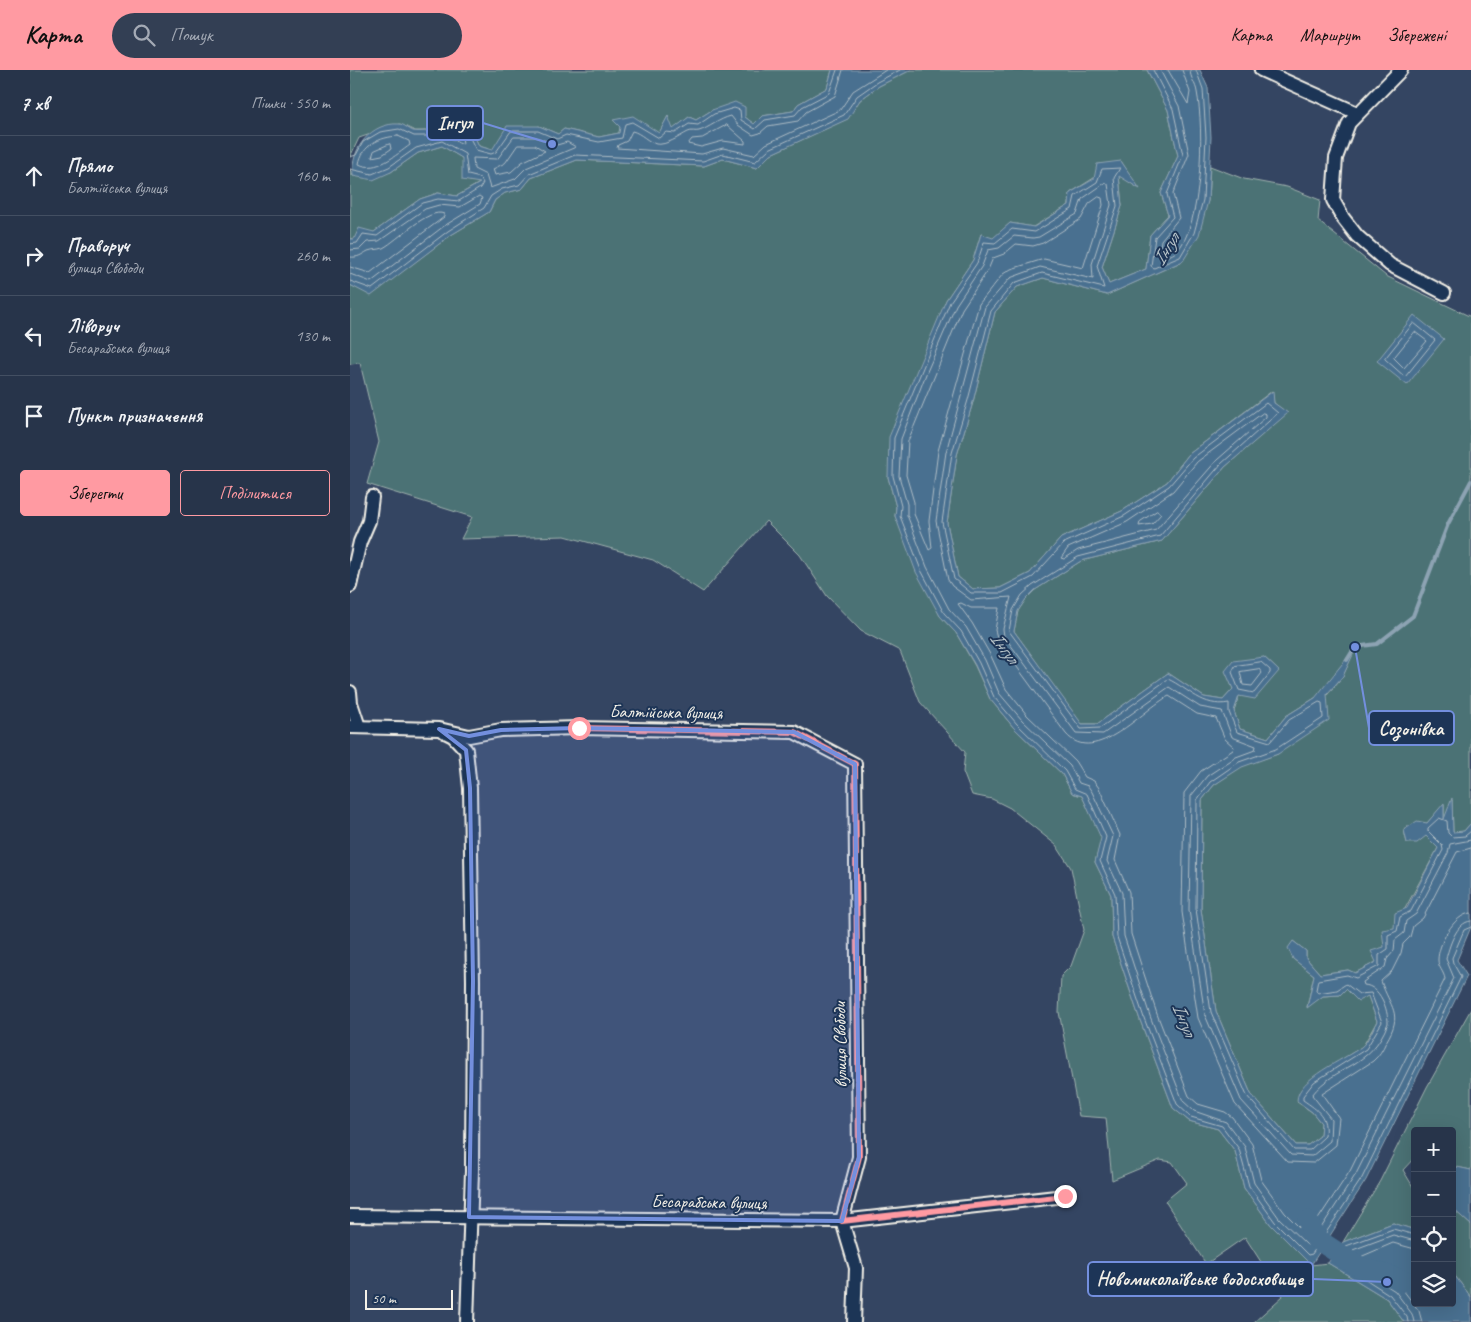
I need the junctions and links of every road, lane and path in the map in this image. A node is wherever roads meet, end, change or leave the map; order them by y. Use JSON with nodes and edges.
{"nodes":[{"id":1,"x":1261,"y":70,"type":"edge"},
{"id":2,"x":1401,"y":70,"type":"edge"},
{"id":3,"x":1357,"y":113,"type":"junction"},
{"id":4,"x":1444,"y":293,"type":"dead end"},
{"id":5,"x":372,"y":497,"type":"dead end"},
{"id":6,"x":350,"y":586,"type":"edge"},
{"id":7,"x":350,"y":692,"type":"edge"},
{"id":8,"x":355,"y":727,"type":"edge"},
{"id":9,"x":439,"y":728,"type":"junction"},
{"id":10,"x":855,"y":764,"type":"joint"},
{"id":11,"x":1065,"y":1196,"type":"dead end"},
{"id":12,"x":350,"y":1216,"type":"edge"},
{"id":13,"x":469,"y":1216,"type":"junction"},
{"id":14,"x":842,"y":1221,"type":"junction"},
{"id":15,"x":467,"y":1322,"type":"edge"},
{"id":16,"x":854,"y":1322,"type":"edge"}],
"edges":[{"from":1,"to":3,"type":"street"},
{"from":2,"to":3,"type":"street"},
{"from":3,"to":4,"type":"street"},
{"from":5,"to":6,"type":"street"},
{"from":7,"to":8,"type":"street"},
{"from":8,"to":9,"type":"street","name":"Балтійська вулиця"},
{"from":9,"to":10,"type":"street","name":"Балтійська вулиця"},
{"from":9,"to":13,"type":"street"},
{"from":10,"to":14,"type":"street","name":"вулиця Свободи"},
{"from":11,"to":14,"type":"street","name":"Бесарабська вулиця"},
{"from":12,"to":13,"type":"street","name":"Бесарабська вулиця"},
{"from":13,"to":14,"type":"street","name":"Бесарабська вулиця"},
{"from":13,"to":15,"type":"street"},
{"from":14,"to":16,"type":"street"}]}
